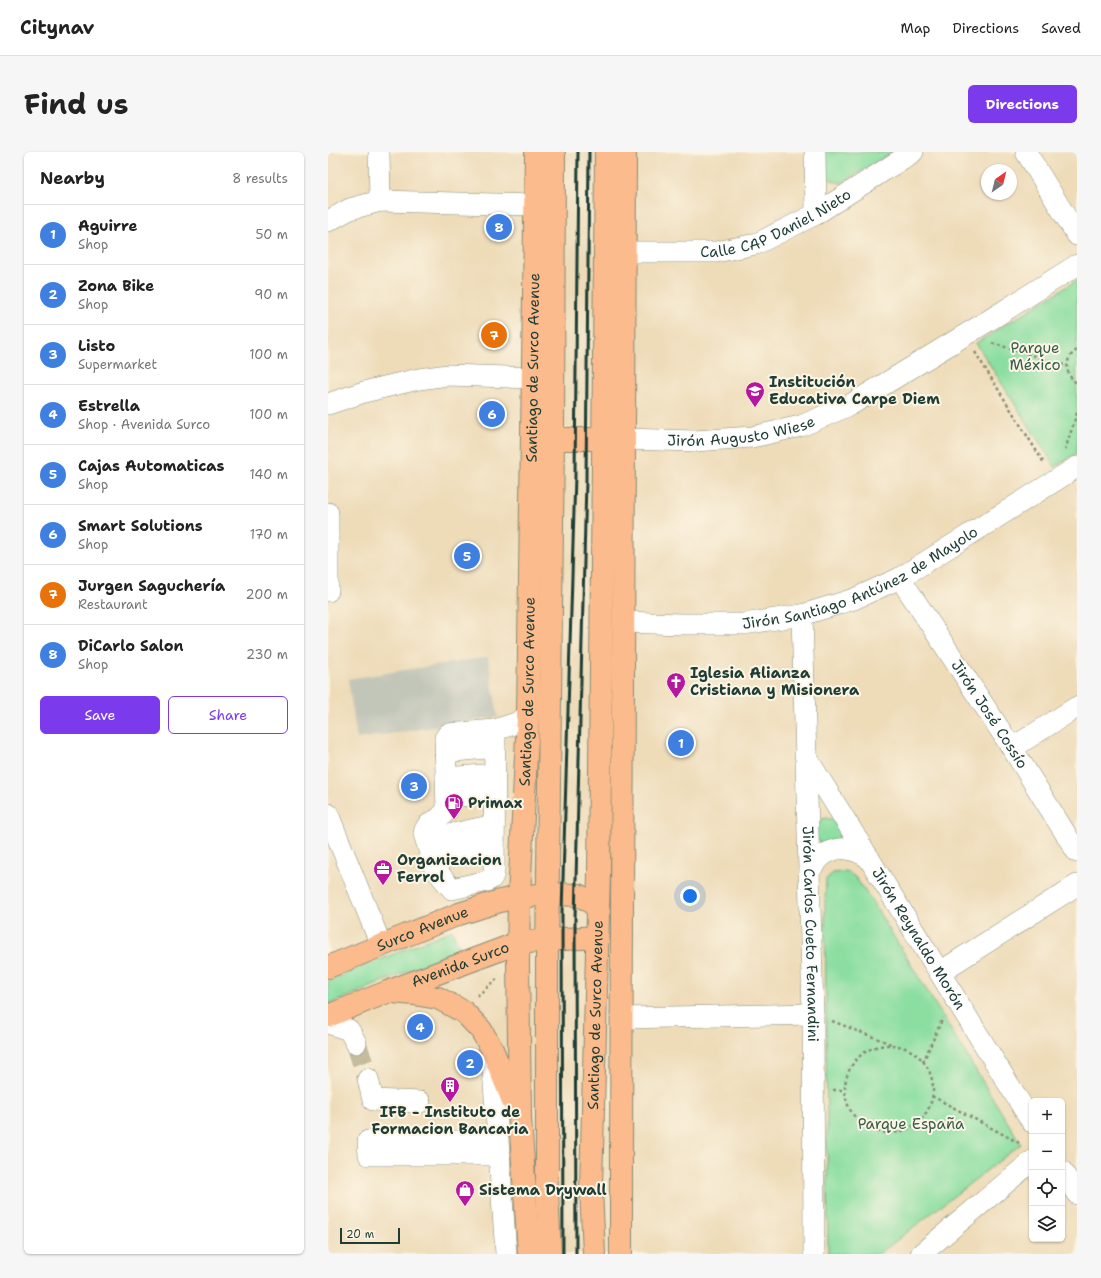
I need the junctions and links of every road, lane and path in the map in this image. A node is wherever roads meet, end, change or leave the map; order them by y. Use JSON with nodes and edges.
{"nodes":[{"id":1,"x":379,"y":152,"type":"edge"},
{"id":2,"x":536,"y":152,"type":"edge"},
{"id":3,"x":554,"y":152,"type":"edge"},
{"id":4,"x":606,"y":152,"type":"edge"},
{"id":5,"x":625,"y":152,"type":"edge"},
{"id":6,"x":816,"y":152,"type":"edge"},
{"id":7,"x":913,"y":152,"type":"edge"},
{"id":8,"x":1026,"y":152,"type":"edge"},
{"id":9,"x":380,"y":201,"type":"junction"},
{"id":10,"x":535,"y":206,"type":"junction"},
{"id":11,"x":816,"y":214,"type":"junction"},
{"id":12,"x":328,"y":221,"type":"edge"},
{"id":13,"x":1077,"y":235,"type":"edge"},
{"id":14,"x":624,"y":252,"type":"junction"},
{"id":15,"x":1077,"y":265,"type":"edge"},
{"id":16,"x":965,"y":335,"type":"junction"},
{"id":17,"x":1077,"y":350,"type":"edge"},
{"id":18,"x":1067,"y":366,"type":"junction"},
{"id":19,"x":533,"y":378,"type":"junction"},
{"id":20,"x":1077,"y":383,"type":"edge"},
{"id":21,"x":328,"y":404,"type":"edge"},
{"id":22,"x":1077,"y":413,"type":"edge"},
{"id":23,"x":614,"y":439,"type":"junction"},
{"id":24,"x":553,"y":440,"type":"junction"},
{"id":25,"x":1065,"y":450,"type":"dead end"},
{"id":26,"x":1077,"y":467,"type":"edge"},
{"id":27,"x":1055,"y":480,"type":"junction"},
{"id":28,"x":328,"y":513,"type":"edge"},
{"id":29,"x":900,"y":578,"type":"junction"},
{"id":30,"x":328,"y":591,"type":"edge"},
{"id":31,"x":802,"y":615,"type":"junction"},
{"id":32,"x":624,"y":622,"type":"junction"},
{"id":33,"x":623,"y":665,"type":"junction"},
{"id":34,"x":1077,"y":707,"type":"edge"},
{"id":35,"x":528,"y":716,"type":"junction"},
{"id":36,"x":601,"y":733,"type":"junction"},
{"id":37,"x":495,"y":738,"type":"junction"},
{"id":38,"x":1012,"y":748,"type":"junction"},
{"id":39,"x":805,"y":755,"type":"junction"},
{"id":40,"x":494,"y":783,"type":"junction"},
{"id":41,"x":446,"y":788,"type":"junction"},
{"id":42,"x":328,"y":814,"type":"edge"},
{"id":43,"x":494,"y":835,"type":"junction"},
{"id":44,"x":440,"y":837,"type":"junction"},
{"id":45,"x":1077,"y":852,"type":"edge"},
{"id":46,"x":869,"y":858,"type":"junction"},
{"id":47,"x":520,"y":869,"type":"junction"},
{"id":48,"x":809,"y":871,"type":"junction"},
{"id":49,"x":491,"y":873,"type":"junction"},
{"id":50,"x":1077,"y":885,"type":"edge"},
{"id":51,"x":452,"y":889,"type":"junction"},
{"id":52,"x":548,"y":894,"type":"junction"},
{"id":53,"x":509,"y":899,"type":"junction"},
{"id":54,"x":599,"y":911,"type":"junction"},
{"id":55,"x":459,"y":914,"type":"junction"},
{"id":56,"x":598,"y":938,"type":"junction"},
{"id":57,"x":548,"y":940,"type":"junction"},
{"id":58,"x":518,"y":943,"type":"junction"},
{"id":59,"x":380,"y":945,"type":"junction"},
{"id":60,"x":328,"y":967,"type":"edge"},
{"id":61,"x":940,"y":972,"type":"junction"},
{"id":62,"x":387,"y":992,"type":"junction"},
{"id":63,"x":328,"y":1016,"type":"edge"},
{"id":64,"x":820,"y":1016,"type":"junction"},
{"id":65,"x":622,"y":1018,"type":"junction"},
{"id":66,"x":943,"y":1018,"type":"dead end"},
{"id":67,"x":328,"y":1023,"type":"edge"},
{"id":68,"x":356,"y":1043,"type":"tunnel mouth"},
{"id":69,"x":892,"y":1044,"type":"junction"},
{"id":70,"x":492,"y":1049,"type":"junction"},
{"id":71,"x":924,"y":1062,"type":"junction"},
{"id":72,"x":368,"y":1079,"type":"tunnel mouth"},
{"id":73,"x":932,"y":1096,"type":"junction"},
{"id":74,"x":420,"y":1102,"type":"dead end"},
{"id":75,"x":520,"y":1117,"type":"junction"},
{"id":76,"x":1029,"y":1117,"type":"edge"},
{"id":77,"x":499,"y":1147,"type":"junction"},
{"id":78,"x":1026,"y":1153,"type":"edge"},
{"id":79,"x":1065,"y":1176,"type":"edge"},
{"id":80,"x":591,"y":1189,"type":"junction"},
{"id":81,"x":1077,"y":1194,"type":"edge"},
{"id":82,"x":506,"y":1254,"type":"edge"},
{"id":83,"x":528,"y":1254,"type":"edge"},
{"id":84,"x":550,"y":1254,"type":"edge"},
{"id":85,"x":594,"y":1254,"type":"edge"},
{"id":86,"x":612,"y":1254,"type":"edge"},
{"id":87,"x":621,"y":1254,"type":"edge"},
{"id":88,"x":814,"y":1254,"type":"edge"},
{"id":89,"x":921,"y":1254,"type":"edge"}],
"edges":[{"from":1,"to":9,"type":"street"},
{"from":2,"to":10,"type":"main road","name":"Santiago de Surco Avenue"},
{"from":3,"to":24,"type":"main road","name":"Santiago de Surco Avenue"},
{"from":4,"to":23,"type":"main road","name":"Santiago de Surco Avenue"},
{"from":5,"to":14,"type":"main road","name":"Santiago de Surco Avenue"},
{"from":6,"to":11,"type":"street"},
{"from":7,"to":11,"type":"street","name":"Calle CAP Daniel Nieto"},
{"from":8,"to":13,"type":"street"},
{"from":9,"to":10,"type":"street"},
{"from":9,"to":12,"type":"street"},
{"from":10,"to":19,"type":"main road","name":"Santiago de Surco Avenue"},
{"from":11,"to":14,"type":"street","name":"Calle CAP Daniel Nieto"},
{"from":14,"to":23,"type":"main road","name":"Santiago de Surco Avenue"},
{"from":15,"to":16,"type":"street","name":"Jirón Augusto Wiese"},
{"from":16,"to":18,"type":"path"},
{"from":16,"to":23,"type":"street","name":"Jirón Augusto Wiese"},
{"from":16,"to":27,"type":"path"},
{"from":17,"to":18,"type":"path"},
{"from":18,"to":20,"type":"path"},
{"from":19,"to":21,"type":"street"},
{"from":19,"to":35,"type":"main road","name":"Santiago de Surco Avenue"},
{"from":22,"to":25,"type":"path"},
{"from":23,"to":24,"type":"main road"},
{"from":23,"to":32,"type":"main road","name":"Santiago de Surco Avenue"},
{"from":23,"to":36,"type":"main road","name":"Santiago de Surco Avenue"},
{"from":24,"to":52,"type":"main road","name":"Santiago de Surco Avenue"},
{"from":26,"to":27,"type":"street","name":"Jirón Santiago Antúnez de Mayolo"},
{"from":27,"to":29,"type":"street","name":"Jirón Santiago Antúnez de Mayolo"},
{"from":28,"to":30,"type":"street"},
{"from":29,"to":31,"type":"street","name":"Jirón Santiago Antúnez de Mayolo"},
{"from":29,"to":38,"type":"street","name":"Jirón José Cossío"},
{"from":31,"to":32,"type":"street","name":"Jirón Santiago Antúnez de Mayolo"},
{"from":31,"to":39,"type":"street","name":"Jirón Carlos Cueto Fernandini"},
{"from":32,"to":33,"type":"main road","name":"Santiago de Surco Avenue"},
{"from":33,"to":36,"type":"main road"},
{"from":33,"to":65,"type":"main road","name":"Santiago de Surco Avenue"},
{"from":34,"to":38,"type":"street"},
{"from":35,"to":37,"type":"street"},
{"from":35,"to":47,"type":"main road","name":"Santiago de Surco Avenue"},
{"from":36,"to":54,"type":"main road","name":"Santiago de Surco Avenue"},
{"from":37,"to":40,"type":"street"},
{"from":37,"to":41,"type":"street"},
{"from":38,"to":45,"type":"street","name":"Jirón José Cossío"},
{"from":39,"to":46,"type":"street","name":"Jirón Reynaldo Morón"},
{"from":39,"to":48,"type":"street","name":"Jirón Carlos Cueto Fernandini"},
{"from":40,"to":41,"type":"street"},
{"from":40,"to":43,"type":"street"},
{"from":41,"to":44,"type":"street"},
{"from":42,"to":59,"type":"street"},
{"from":43,"to":44,"type":"street"},
{"from":43,"to":49,"type":"street"},
{"from":44,"to":51,"type":"street"},
{"from":44,"to":51,"type":"street"},
{"from":46,"to":48,"type":"street"},
{"from":46,"to":61,"type":"street","name":"Jirón Reynaldo Morón"},
{"from":47,"to":49,"type":"street"},
{"from":47,"to":53,"type":"main road","name":"Santiago de Surco Avenue"},
{"from":48,"to":64,"type":"street","name":"Jirón Carlos Cueto Fernandini"},
{"from":49,"to":51,"type":"street"},
{"from":49,"to":53,"type":"street"},
{"from":50,"to":61,"type":"street"},
{"from":51,"to":55,"type":"street"},
{"from":52,"to":53,"type":"main road"},
{"from":52,"to":54,"type":"main road"},
{"from":52,"to":57,"type":"main road","name":"Santiago de Surco Avenue"},
{"from":53,"to":55,"type":"main road","name":"Surco Avenue"},
{"from":53,"to":58,"type":"main road","name":"Santiago de Surco Avenue"},
{"from":54,"to":56,"type":"main road","name":"Santiago de Surco Avenue"},
{"from":55,"to":59,"type":"main road","name":"Surco Avenue"},
{"from":56,"to":57,"type":"main road","name":"Avenida Surco"},
{"from":56,"to":80,"type":"main road","name":"Santiago de Surco Avenue"},
{"from":57,"to":58,"type":"main road","name":"Avenida Surco"},
{"from":57,"to":84,"type":"main road","name":"Santiago de Surco Avenue"},
{"from":58,"to":62,"type":"main road","name":"Avenida Surco"},
{"from":58,"to":75,"type":"main road","name":"Santiago de Surco Avenue"},
{"from":59,"to":60,"type":"main road","name":"Surco Avenue"},
{"from":61,"to":76,"type":"street","name":"Jirón Reynaldo Morón"},
{"from":62,"to":63,"type":"main road","name":"Avenida Surco"},
{"from":62,"to":70,"type":"main road"},
{"from":64,"to":65,"type":"street"},
{"from":64,"to":69,"type":"path"},
{"from":64,"to":88,"type":"street","name":"Jirón Carlos Cueto Fernandini"},
{"from":65,"to":87,"type":"main road","name":"Santiago de Surco Avenue"},
{"from":66,"to":71,"type":"path"},
{"from":67,"to":68,"type":"street"},
{"from":69,"to":71,"type":"path"},
{"from":69,"to":73,"type":"path"},
{"from":70,"to":75,"type":"main road"},
{"from":70,"to":77,"type":"street"},
{"from":71,"to":73,"type":"path"},
{"from":72,"to":74,"type":"street"},
{"from":73,"to":78,"type":"path"},
{"from":75,"to":83,"type":"main road","name":"Santiago de Surco Avenue"},
{"from":77,"to":77,"type":"street"},
{"from":77,"to":82,"type":"street"},
{"from":78,"to":89,"type":"street"},
{"from":79,"to":81,"type":"street"},
{"from":80,"to":85,"type":"main road","name":"Santiago de Surco Avenue"},
{"from":80,"to":86,"type":"main road"}]}
